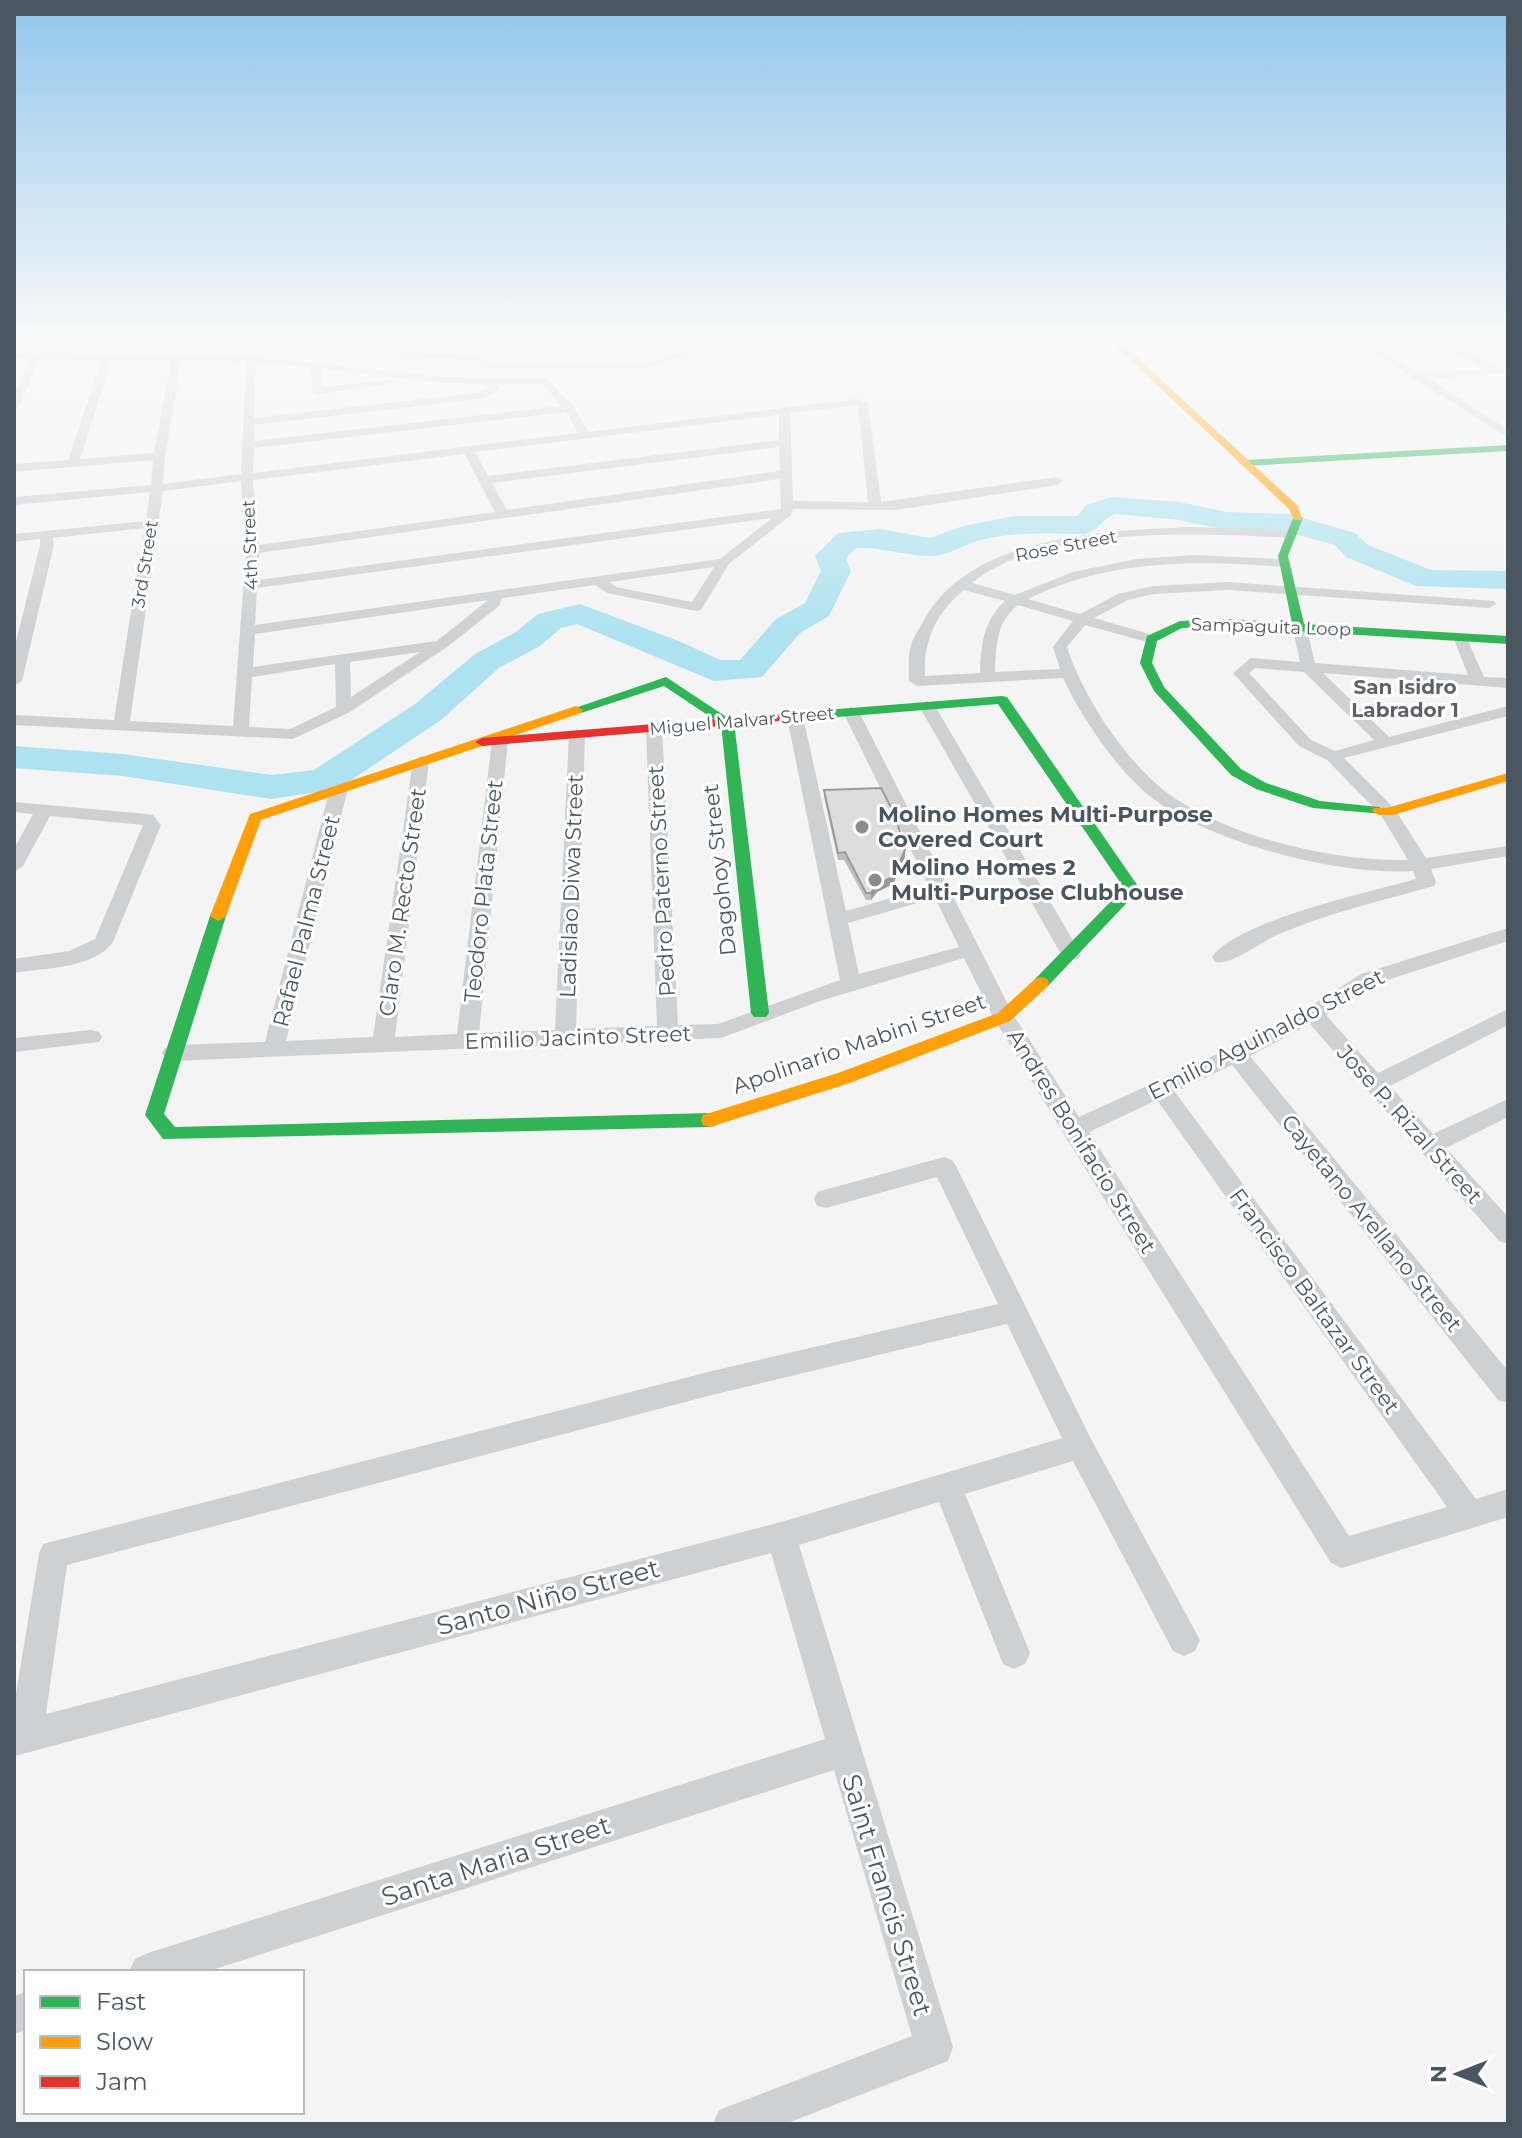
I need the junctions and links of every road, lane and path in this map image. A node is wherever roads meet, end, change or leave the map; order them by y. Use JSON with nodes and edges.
{"nodes":[{"id":1,"x":81,"y":440,"type":"edge"},
{"id":2,"x":162,"y":440,"type":"edge"},
{"id":3,"x":247,"y":440,"type":"edge"},
{"id":4,"x":292,"y":440,"type":"edge"},
{"id":5,"x":545,"y":440,"type":"edge"},
{"id":6,"x":783,"y":440,"type":"edge"},
{"id":7,"x":867,"y":440,"type":"edge"},
{"id":8,"x":1219,"y":440,"type":"edge"},
{"id":9,"x":783,"y":443,"type":"junction"},
{"id":10,"x":247,"y":445,"type":"junction"},
{"id":11,"x":1508,"y":448,"type":"edge"},
{"id":12,"x":468,"y":449,"type":"junction"},
{"id":13,"x":159,"y":456,"type":"junction"},
{"id":14,"x":73,"y":463,"type":"junction"},
{"id":15,"x":1244,"y":463,"type":"junction"},
{"id":16,"x":14,"y":468,"type":"edge"},
{"id":17,"x":787,"y":474,"type":"junction"},
{"id":18,"x":247,"y":477,"type":"junction"},
{"id":19,"x":487,"y":480,"type":"junction"},
{"id":20,"x":1057,"y":481,"type":"dead end"},
{"id":21,"x":157,"y":488,"type":"junction"},
{"id":22,"x":14,"y":501,"type":"edge"},
{"id":23,"x":875,"y":506,"type":"junction"},
{"id":24,"x":787,"y":508,"type":"junction"},
{"id":25,"x":503,"y":515,"type":"junction"},
{"id":26,"x":151,"y":524,"type":"junction"},
{"id":27,"x":1295,"y":528,"type":"junction"},
{"id":28,"x":46,"y":537,"type":"junction"},
{"id":29,"x":14,"y":538,"type":"edge"},
{"id":30,"x":253,"y":550,"type":"junction"},
{"id":31,"x":724,"y":562,"type":"junction"},
{"id":32,"x":1284,"y":563,"type":"junction"},
{"id":33,"x":598,"y":580,"type":"junction"},
{"id":34,"x":960,"y":584,"type":"junction"},
{"id":35,"x":252,"y":585,"type":"junction"},
{"id":36,"x":1288,"y":590,"type":"junction"},
{"id":37,"x":496,"y":595,"type":"junction"},
{"id":38,"x":1017,"y":600,"type":"junction"},
{"id":39,"x":1489,"y":604,"type":"dead end"},
{"id":40,"x":1082,"y":619,"type":"junction"},
{"id":41,"x":1299,"y":626,"type":"junction"},
{"id":42,"x":250,"y":630,"type":"junction"},
{"id":43,"x":1460,"y":637,"type":"junction"},
{"id":44,"x":1151,"y":639,"type":"junction"},
{"id":45,"x":1508,"y":640,"type":"edge"},
{"id":46,"x":442,"y":644,"type":"junction"},
{"id":47,"x":342,"y":657,"type":"junction"},
{"id":48,"x":1309,"y":668,"type":"junction"},
{"id":49,"x":246,"y":673,"type":"junction"},
{"id":50,"x":1066,"y":673,"type":"junction"},
{"id":51,"x":987,"y":677,"type":"junction"},
{"id":52,"x":1478,"y":680,"type":"junction"},
{"id":53,"x":14,"y":681,"type":"edge"},
{"id":54,"x":1508,"y":683,"type":"edge"},
{"id":55,"x":1002,"y":700,"type":"joint"},
{"id":56,"x":927,"y":706,"type":"junction"},
{"id":57,"x":344,"y":709,"type":"junction"},
{"id":58,"x":1508,"y":711,"type":"edge"},
{"id":59,"x":851,"y":712,"type":"junction"},
{"id":60,"x":795,"y":717,"type":"junction"},
{"id":61,"x":14,"y":720,"type":"edge"},
{"id":62,"x":727,"y":722,"type":"junction"},
{"id":63,"x":121,"y":724,"type":"junction"},
{"id":64,"x":654,"y":728,"type":"junction"},
{"id":65,"x":241,"y":731,"type":"junction"},
{"id":66,"x":577,"y":734,"type":"junction"},
{"id":67,"x":491,"y":741,"type":"junction"},
{"id":68,"x":1386,"y":743,"type":"junction"},
{"id":69,"x":1333,"y":756,"type":"junction"},
{"id":70,"x":421,"y":761,"type":"junction"},
{"id":71,"x":1508,"y":777,"type":"edge"},
{"id":72,"x":338,"y":792,"type":"junction"},
{"id":73,"x":14,"y":807,"type":"edge"},
{"id":74,"x":44,"y":810,"type":"junction"},
{"id":75,"x":1388,"y":812,"type":"junction"},
{"id":76,"x":1508,"y":851,"type":"edge"},
{"id":77,"x":1420,"y":864,"type":"junction"},
{"id":78,"x":14,"y":866,"type":"edge"},
{"id":79,"x":940,"y":890,"type":"junction"},
{"id":80,"x":838,"y":920,"type":"junction"},
{"id":81,"x":1508,"y":934,"type":"edge"},
{"id":82,"x":970,"y":950,"type":"junction"},
{"id":83,"x":1071,"y":954,"type":"junction"},
{"id":84,"x":1222,"y":957,"type":"dead end"},
{"id":85,"x":14,"y":966,"type":"edge"},
{"id":86,"x":851,"y":982,"type":"junction"},
{"id":87,"x":760,"y":1013,"type":"junction"},
{"id":88,"x":1313,"y":1014,"type":"junction"},
{"id":89,"x":1508,"y":1016,"type":"edge"},
{"id":90,"x":1004,"y":1017,"type":"junction"},
{"id":91,"x":668,"y":1034,"type":"junction"},
{"id":92,"x":91,"y":1037,"type":"dead end"},
{"id":93,"x":565,"y":1037,"type":"junction"},
{"id":94,"x":467,"y":1042,"type":"junction"},
{"id":95,"x":383,"y":1043,"type":"junction"},
{"id":96,"x":14,"y":1045,"type":"edge"},
{"id":97,"x":273,"y":1051,"type":"junction"},
{"id":98,"x":173,"y":1053,"type":"junction"},
{"id":99,"x":1236,"y":1054,"type":"junction"},
{"id":100,"x":1373,"y":1085,"type":"junction"},
{"id":101,"x":1160,"y":1088,"type":"junction"},
{"id":102,"x":1508,"y":1107,"type":"edge"},
{"id":103,"x":1073,"y":1130,"type":"junction"},
{"id":104,"x":1430,"y":1146,"type":"junction"},
{"id":105,"x":826,"y":1199,"type":"dead end"},
{"id":106,"x":1506,"y":1228,"type":"edge"},
{"id":107,"x":1012,"y":1312,"type":"junction"},
{"id":108,"x":1508,"y":1391,"type":"edge"},
{"id":109,"x":1080,"y":1446,"type":"junction"},
{"id":110,"x":948,"y":1487,"type":"junction"},
{"id":111,"x":1508,"y":1503,"type":"edge"},
{"id":112,"x":1469,"y":1514,"type":"junction"},
{"id":113,"x":781,"y":1536,"type":"junction"},
{"id":114,"x":1184,"y":1640,"type":"dead end"},
{"id":115,"x":1014,"y":1653,"type":"dead end"},
{"id":116,"x":20,"y":1737,"type":"edge"},
{"id":117,"x":844,"y":1750,"type":"junction"},
{"id":118,"x":154,"y":1970,"type":"edge"},
{"id":119,"x":733,"y":2124,"type":"edge"}],
"edges":[{"from":1,"to":14,"type":"street"},
{"from":2,"to":13,"type":"street","name":"3rd Street"},
{"from":3,"to":10,"type":"street","name":"4th Street"},
{"from":4,"to":10,"type":"street"},
{"from":5,"to":12,"type":"street"},
{"from":6,"to":9,"type":"street"},
{"from":7,"to":23,"type":"street"},
{"from":8,"to":15,"type":"street"},
{"from":9,"to":17,"type":"street"},
{"from":9,"to":19,"type":"street"},
{"from":10,"to":18,"type":"street","name":"4th Street"},
{"from":11,"to":15,"type":"street"},
{"from":12,"to":18,"type":"street"},
{"from":12,"to":19,"type":"street"},
{"from":13,"to":14,"type":"street"},
{"from":13,"to":21,"type":"street","name":"3rd Street"},
{"from":14,"to":16,"type":"street"},
{"from":15,"to":27,"type":"street"},
{"from":17,"to":24,"type":"street"},
{"from":17,"to":25,"type":"street"},
{"from":18,"to":21,"type":"street"},
{"from":18,"to":30,"type":"street","name":"4th Street"},
{"from":19,"to":25,"type":"street"},
{"from":20,"to":23,"type":"street"},
{"from":21,"to":22,"type":"street"},
{"from":21,"to":26,"type":"street","name":"3rd Street"},
{"from":23,"to":24,"type":"street"},
{"from":24,"to":31,"type":"street"},
{"from":24,"to":35,"type":"street"},
{"from":25,"to":30,"type":"street"},
{"from":26,"to":28,"type":"street"},
{"from":26,"to":63,"type":"street","name":"3rd Street"},
{"from":27,"to":32,"type":"street"},
{"from":27,"to":34,"type":"street","name":"Rose Street"},
{"from":28,"to":29,"type":"street"},
{"from":28,"to":53,"type":"street"},
{"from":30,"to":35,"type":"street","name":"4th Street"},
{"from":31,"to":33,"type":"street"},
{"from":31,"to":33,"type":"street"},
{"from":32,"to":36,"type":"street"},
{"from":32,"to":38,"type":"street"},
{"from":33,"to":37,"type":"street"},
{"from":34,"to":38,"type":"street"},
{"from":34,"to":51,"type":"street","name":"Rose Street"},
{"from":35,"to":42,"type":"street","name":"4th Street"},
{"from":36,"to":39,"type":"street"},
{"from":36,"to":40,"type":"street"},
{"from":36,"to":41,"type":"street"},
{"from":37,"to":42,"type":"street"},
{"from":37,"to":46,"type":"street"},
{"from":38,"to":40,"type":"street"},
{"from":38,"to":51,"type":"street"},
{"from":40,"to":44,"type":"street"},
{"from":40,"to":50,"type":"street"},
{"from":41,"to":43,"type":"street","name":"Sampaguita Loop"},
{"from":41,"to":44,"type":"street","name":"Sampaguita Loop"},
{"from":41,"to":48,"type":"street"},
{"from":42,"to":49,"type":"street","name":"4th Street"},
{"from":43,"to":45,"type":"street","name":"Sampaguita Loop"},
{"from":43,"to":52,"type":"street"},
{"from":44,"to":75,"type":"street"},
{"from":46,"to":47,"type":"street"},
{"from":46,"to":57,"type":"street"},
{"from":47,"to":49,"type":"street"},
{"from":47,"to":57,"type":"street"},
{"from":48,"to":52,"type":"street"},
{"from":48,"to":68,"type":"street"},
{"from":48,"to":69,"type":"street"},
{"from":49,"to":65,"type":"street","name":"4th Street"},
{"from":50,"to":51,"type":"street"},
{"from":50,"to":77,"type":"street"},
{"from":52,"to":54,"type":"street"},
{"from":55,"to":56,"type":"street","name":"Miguel Malvar Street"},
{"from":55,"to":83,"type":"street","name":"Apolinario Mabini Street"},
{"from":56,"to":59,"type":"street","name":"Miguel Malvar Street"},
{"from":56,"to":83,"type":"street"},
{"from":57,"to":65,"type":"street"},
{"from":58,"to":68,"type":"street"},
{"from":59,"to":60,"type":"street","name":"Miguel Malvar Street"},
{"from":59,"to":79,"type":"street","name":"Andres Bonifacio Street"},
{"from":60,"to":62,"type":"street","name":"Miguel Malvar Street"},
{"from":60,"to":80,"type":"street"},
{"from":61,"to":63,"type":"street"},
{"from":62,"to":64,"type":"street","name":"Miguel Malvar Street"},
{"from":62,"to":67,"type":"street"},
{"from":62,"to":87,"type":"street","name":"Dagohoy Street"},
{"from":63,"to":65,"type":"street"},
{"from":64,"to":66,"type":"street","name":"Miguel Malvar Street"},
{"from":64,"to":91,"type":"street","name":"Pedro Paterno Street"},
{"from":66,"to":67,"type":"street","name":"Miguel Malvar Street"},
{"from":66,"to":93,"type":"street","name":"Ladislao Diwa Street"},
{"from":67,"to":70,"type":"street"},
{"from":67,"to":94,"type":"street","name":"Teodoro Plata Street"},
{"from":68,"to":69,"type":"street"},
{"from":69,"to":75,"type":"street"},
{"from":70,"to":72,"type":"street"},
{"from":70,"to":95,"type":"street","name":"Claro M. Recto Street"},
{"from":71,"to":75,"type":"street"},
{"from":72,"to":97,"type":"street","name":"Rafael Palma Street"},
{"from":72,"to":98,"type":"street"},
{"from":73,"to":74,"type":"street"},
{"from":74,"to":78,"type":"street"},
{"from":74,"to":85,"type":"street"},
{"from":75,"to":77,"type":"street"},
{"from":76,"to":77,"type":"street"},
{"from":77,"to":84,"type":"street"},
{"from":79,"to":80,"type":"street"},
{"from":79,"to":82,"type":"street","name":"Andres Bonifacio Street"},
{"from":80,"to":86,"type":"street"},
{"from":81,"to":88,"type":"street","name":"Emilio Aguinaldo Street"},
{"from":82,"to":86,"type":"street","name":"Emilio Jacinto Street"},
{"from":82,"to":90,"type":"street","name":"Andres Bonifacio Street"},
{"from":83,"to":90,"type":"street","name":"Apolinario Mabini Street"},
{"from":86,"to":87,"type":"street","name":"Emilio Jacinto Street"},
{"from":87,"to":91,"type":"street","name":"Emilio Jacinto Street"},
{"from":88,"to":99,"type":"street","name":"Emilio Aguinaldo Street"},
{"from":88,"to":100,"type":"street","name":"Jose P. Rizal Street"},
{"from":89,"to":100,"type":"street"},
{"from":90,"to":98,"type":"street","name":"Apolinario Mabini Street"},
{"from":90,"to":103,"type":"street","name":"Andres Bonifacio Street"},
{"from":91,"to":93,"type":"street","name":"Emilio Jacinto Street"},
{"from":92,"to":96,"type":"street"},
{"from":93,"to":94,"type":"street","name":"Emilio Jacinto Street"},
{"from":94,"to":95,"type":"street","name":"Emilio Jacinto Street"},
{"from":95,"to":97,"type":"street","name":"Emilio Jacinto Street"},
{"from":97,"to":98,"type":"street","name":"Emilio Jacinto Street"},
{"from":99,"to":101,"type":"street","name":"Emilio Aguinaldo Street"},
{"from":99,"to":108,"type":"street","name":"Cayetano Arellano Street"},
{"from":100,"to":104,"type":"street","name":"Jose P. Rizal Street"},
{"from":101,"to":103,"type":"street","name":"Emilio Aguinaldo Street"},
{"from":101,"to":112,"type":"street","name":"Francisco Baltazar Street"},
{"from":102,"to":104,"type":"street"},
{"from":103,"to":112,"type":"street","name":"Andres Bonifacio Street"},
{"from":104,"to":106,"type":"street","name":"Jose P. Rizal Street"},
{"from":105,"to":107,"type":"street"},
{"from":107,"to":109,"type":"street"},
{"from":107,"to":116,"type":"street"},
{"from":109,"to":110,"type":"street","name":"Santo Niño Street"},
{"from":109,"to":114,"type":"street"},
{"from":110,"to":113,"type":"street","name":"Santo Niño Street"},
{"from":110,"to":115,"type":"street"},
{"from":111,"to":112,"type":"street"},
{"from":113,"to":116,"type":"street","name":"Santo Niño Street"},
{"from":113,"to":117,"type":"street","name":"Saint Francis Street"},
{"from":117,"to":118,"type":"street","name":"Santa Maria Street"},
{"from":117,"to":119,"type":"street","name":"Saint Francis Street"}]}
